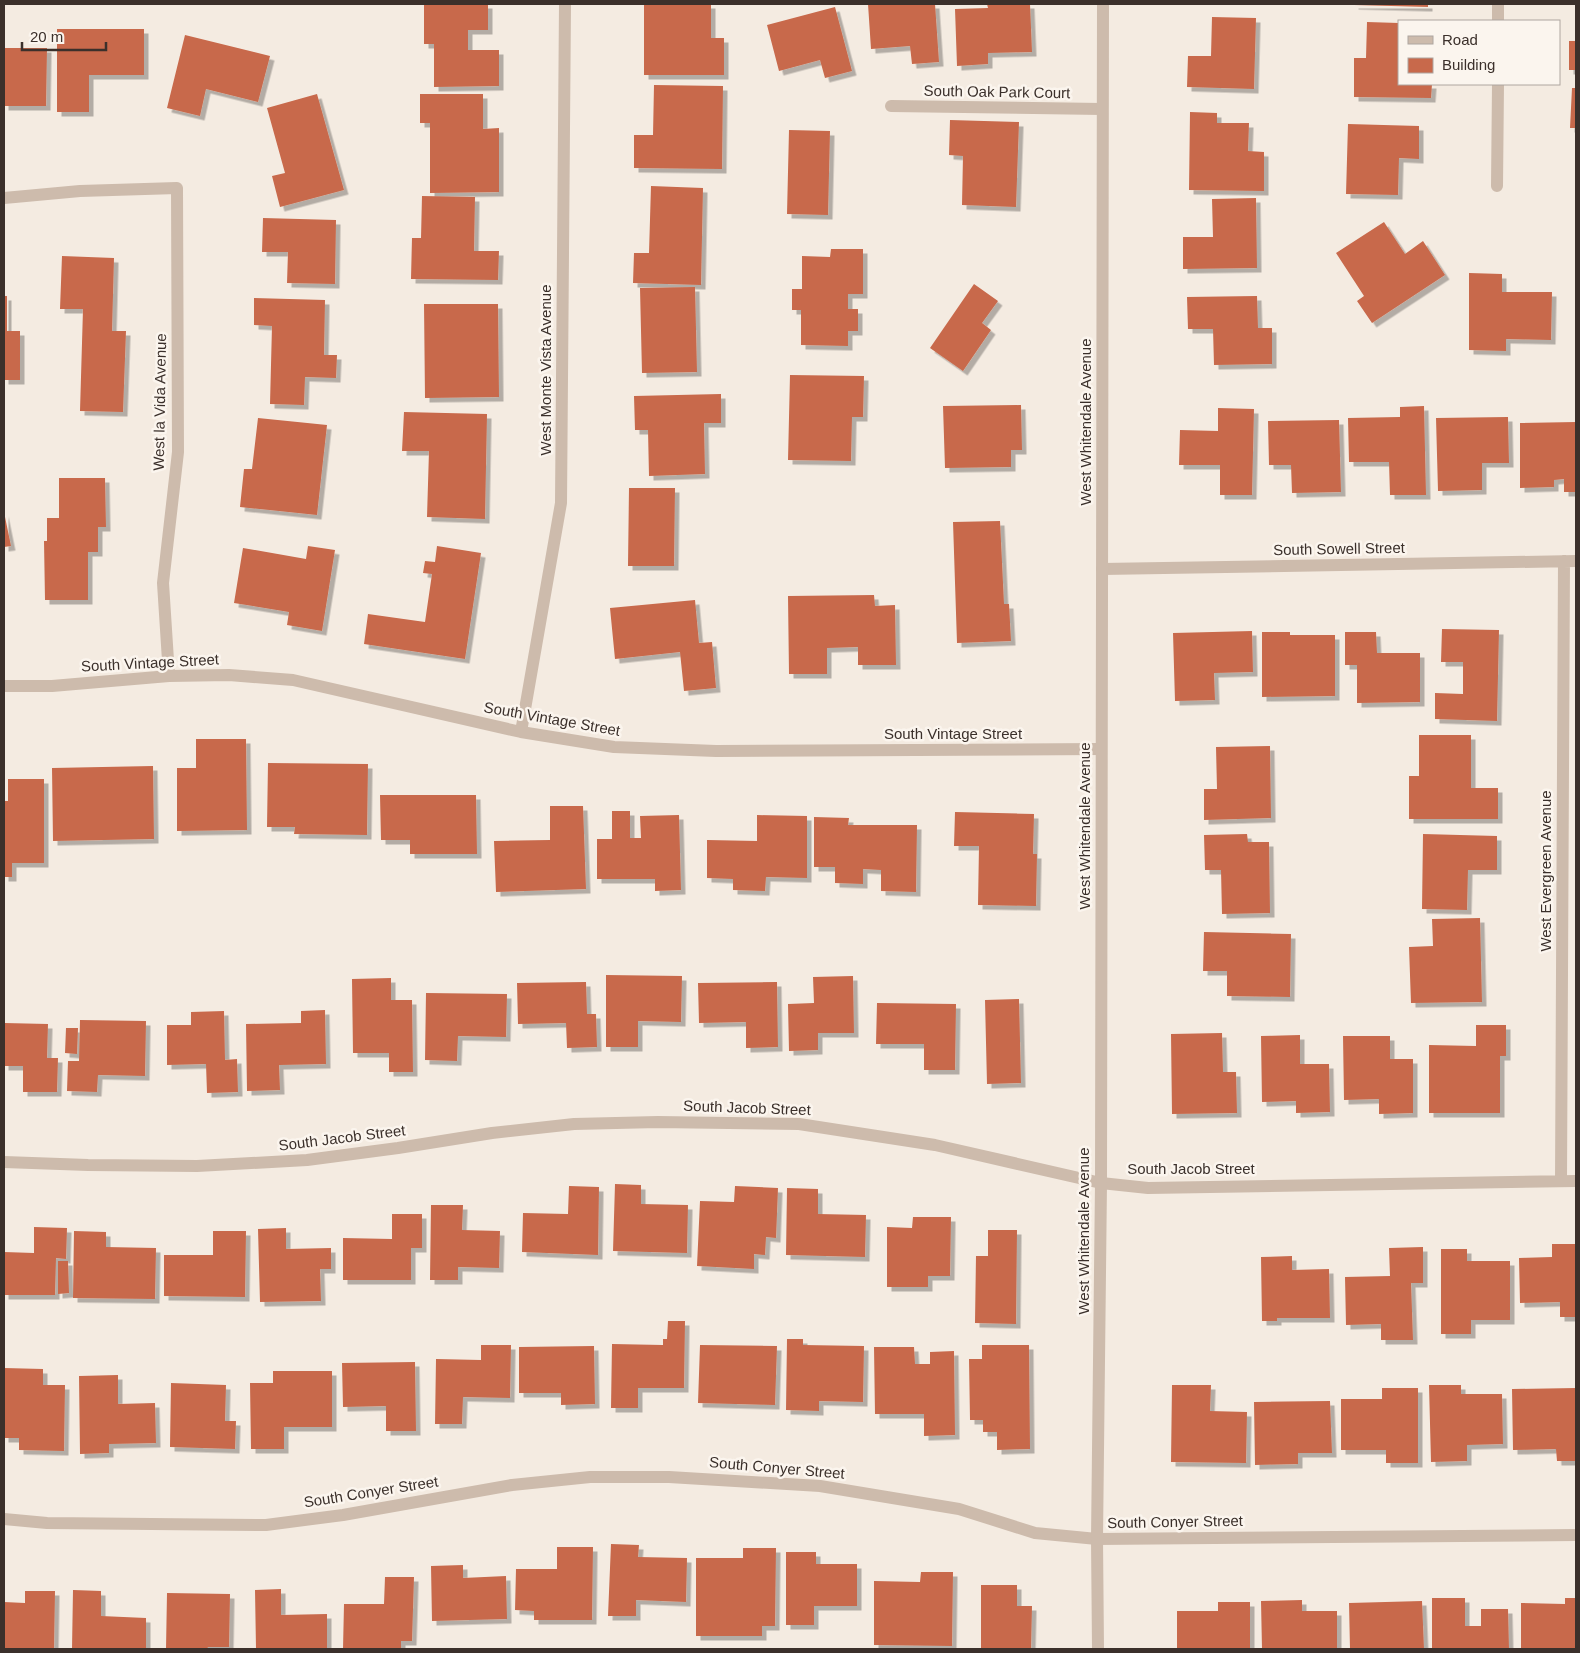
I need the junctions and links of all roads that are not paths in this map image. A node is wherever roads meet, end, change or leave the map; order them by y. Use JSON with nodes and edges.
{"nodes":[{"id":1,"x":565,"y":4,"type":"edge"},
{"id":2,"x":1103,"y":4,"type":"edge"},
{"id":3,"x":1498,"y":4,"type":"edge"},
{"id":4,"x":1498,"y":20,"type":"edge"},
{"id":5,"x":1498,"y":85,"type":"edge"},
{"id":6,"x":891,"y":106,"type":"dead end"},
{"id":7,"x":1102,"y":109,"type":"junction"},
{"id":8,"x":1497,"y":186,"type":"dead end"},
{"id":9,"x":4,"y":198,"type":"edge"},
{"id":10,"x":1570,"y":561,"type":"edge"},
{"id":11,"x":1102,"y":569,"type":"junction"},
{"id":12,"x":169,"y":676,"type":"junction"},
{"id":13,"x":4,"y":686,"type":"edge"},
{"id":14,"x":521,"y":732,"type":"junction"},
{"id":15,"x":1101,"y":749,"type":"junction"},
{"id":16,"x":4,"y":1162,"type":"edge"},
{"id":17,"x":1561,"y":1181,"type":"junction"},
{"id":18,"x":1576,"y":1181,"type":"edge"},
{"id":19,"x":1101,"y":1183,"type":"junction"},
{"id":20,"x":4,"y":1519,"type":"edge"},
{"id":21,"x":1576,"y":1535,"type":"edge"},
{"id":22,"x":1097,"y":1539,"type":"junction"},
{"id":23,"x":1098,"y":1649,"type":"edge"}],
"edges":[{"from":1,"to":14,"type":"street","name":"West Monte Vista Avenue"},
{"from":2,"to":7,"type":"street","name":"West Whitendale Avenue"},
{"from":3,"to":4,"type":"street"},
{"from":5,"to":8,"type":"street"},
{"from":6,"to":7,"type":"street","name":"South Oak Park Court"},
{"from":7,"to":11,"type":"street","name":"West Whitendale Avenue"},
{"from":9,"to":12,"type":"street","name":"West la Vida Avenue"},
{"from":10,"to":11,"type":"street","name":"South Sowell Street"},
{"from":10,"to":17,"type":"street","name":"West Evergreen Avenue"},
{"from":11,"to":15,"type":"street","name":"West Whitendale Avenue"},
{"from":12,"to":13,"type":"street","name":"South Vintage Street"},
{"from":12,"to":14,"type":"street","name":"South Vintage Street"},
{"from":14,"to":15,"type":"street","name":"South Vintage Street"},
{"from":15,"to":19,"type":"street","name":"West Whitendale Avenue"},
{"from":16,"to":19,"type":"street","name":"South Jacob Street"},
{"from":17,"to":18,"type":"street","name":"South Jacob Street"},
{"from":17,"to":19,"type":"street","name":"South Jacob Street"},
{"from":19,"to":22,"type":"street","name":"West Whitendale Avenue"},
{"from":20,"to":22,"type":"street","name":"South Conyer Street"},
{"from":21,"to":22,"type":"street","name":"South Conyer Street"},
{"from":22,"to":23,"type":"street","name":"West Whitendale Avenue"}]}
